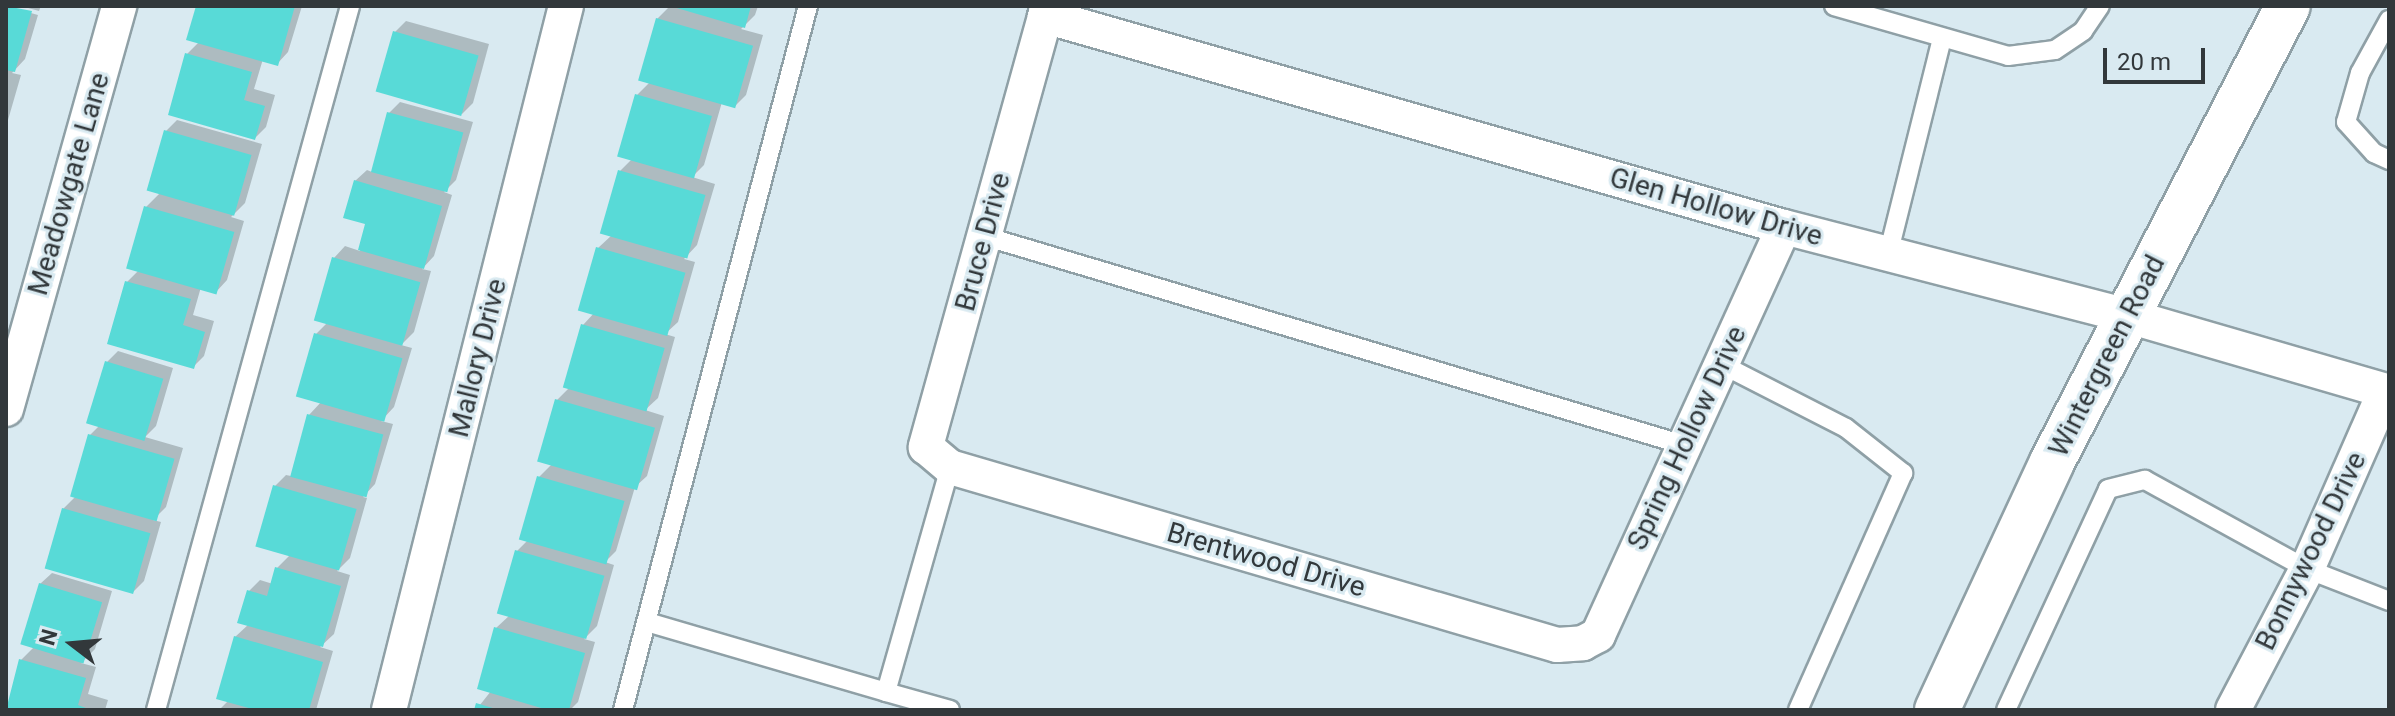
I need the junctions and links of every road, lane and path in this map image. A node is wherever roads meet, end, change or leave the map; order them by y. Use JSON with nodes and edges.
{"nodes":[{"id":1,"x":119,"y":6,"type":"edge"},
{"id":2,"x":350,"y":6,"type":"edge"},
{"id":3,"x":566,"y":6,"type":"edge"},
{"id":4,"x":808,"y":6,"type":"edge"},
{"id":5,"x":1834,"y":6,"type":"edge"},
{"id":6,"x":2100,"y":6,"type":"edge"},
{"id":7,"x":2288,"y":6,"type":"edge"},
{"id":8,"x":1046,"y":11,"type":"edge"},
{"id":9,"x":2389,"y":20,"type":"edge"},
{"id":10,"x":1942,"y":39,"type":"junction"},
{"id":11,"x":2389,"y":160,"type":"edge"},
{"id":12,"x":1784,"y":227,"type":"junction"},
{"id":13,"x":984,"y":236,"type":"junction"},
{"id":14,"x":1888,"y":255,"type":"junction"},
{"id":15,"x":2128,"y":316,"type":"junction"},
{"id":16,"x":1721,"y":364,"type":"junction"},
{"id":17,"x":2388,"y":387,"type":"edge"},
{"id":18,"x":6,"y":409,"type":"edge"},
{"id":19,"x":1684,"y":445,"type":"junction"},
{"id":20,"x":950,"y":467,"type":"junction"},
{"id":21,"x":2307,"y":569,"type":"junction"},
{"id":22,"x":2389,"y":601,"type":"edge"},
{"id":23,"x":647,"y":622,"type":"junction"},
{"id":24,"x":1583,"y":643,"type":"joint"},
{"id":25,"x":886,"y":692,"type":"junction"},
{"id":26,"x":156,"y":710,"type":"edge"},
{"id":27,"x":389,"y":710,"type":"edge"},
{"id":28,"x":623,"y":710,"type":"edge"},
{"id":29,"x":950,"y":710,"type":"edge"},
{"id":30,"x":1798,"y":710,"type":"edge"},
{"id":31,"x":1937,"y":710,"type":"edge"},
{"id":32,"x":2006,"y":710,"type":"edge"},
{"id":33,"x":2233,"y":710,"type":"edge"}],
"edges":[{"from":1,"to":18,"type":"street","name":"Meadowgate Lane"},
{"from":2,"to":26,"type":"lane"},
{"from":3,"to":27,"type":"street","name":"Mallory Drive"},
{"from":4,"to":23,"type":"lane"},
{"from":5,"to":10,"type":"lane"},
{"from":6,"to":10,"type":"lane"},
{"from":7,"to":15,"type":"street","name":"Wintergreen Road"},
{"from":8,"to":12,"type":"street","name":"Glen Hollow Drive"},
{"from":8,"to":13,"type":"street","name":"Bruce Drive"},
{"from":9,"to":11,"type":"lane"},
{"from":10,"to":14,"type":"lane"},
{"from":12,"to":14,"type":"street","name":"Glen Hollow Drive"},
{"from":12,"to":16,"type":"street","name":"Spring Hollow Drive"},
{"from":13,"to":19,"type":"lane"},
{"from":13,"to":20,"type":"street","name":"Bruce Drive"},
{"from":14,"to":15,"type":"street","name":"Glen Hollow Drive"},
{"from":15,"to":17,"type":"street","name":"Glen Hollow Drive"},
{"from":15,"to":31,"type":"street","name":"Wintergreen Road"},
{"from":16,"to":19,"type":"street","name":"Spring Hollow Drive"},
{"from":16,"to":30,"type":"lane"},
{"from":17,"to":21,"type":"street","name":"Bonnywood Drive"},
{"from":19,"to":24,"type":"street","name":"Spring Hollow Drive"},
{"from":20,"to":24,"type":"street","name":"Brentwood Drive"},
{"from":20,"to":25,"type":"lane"},
{"from":21,"to":22,"type":"lane"},
{"from":21,"to":32,"type":"lane"},
{"from":21,"to":33,"type":"street","name":"Bonnywood Drive"},
{"from":23,"to":25,"type":"lane"},
{"from":23,"to":28,"type":"lane"},
{"from":25,"to":29,"type":"lane"}]}
